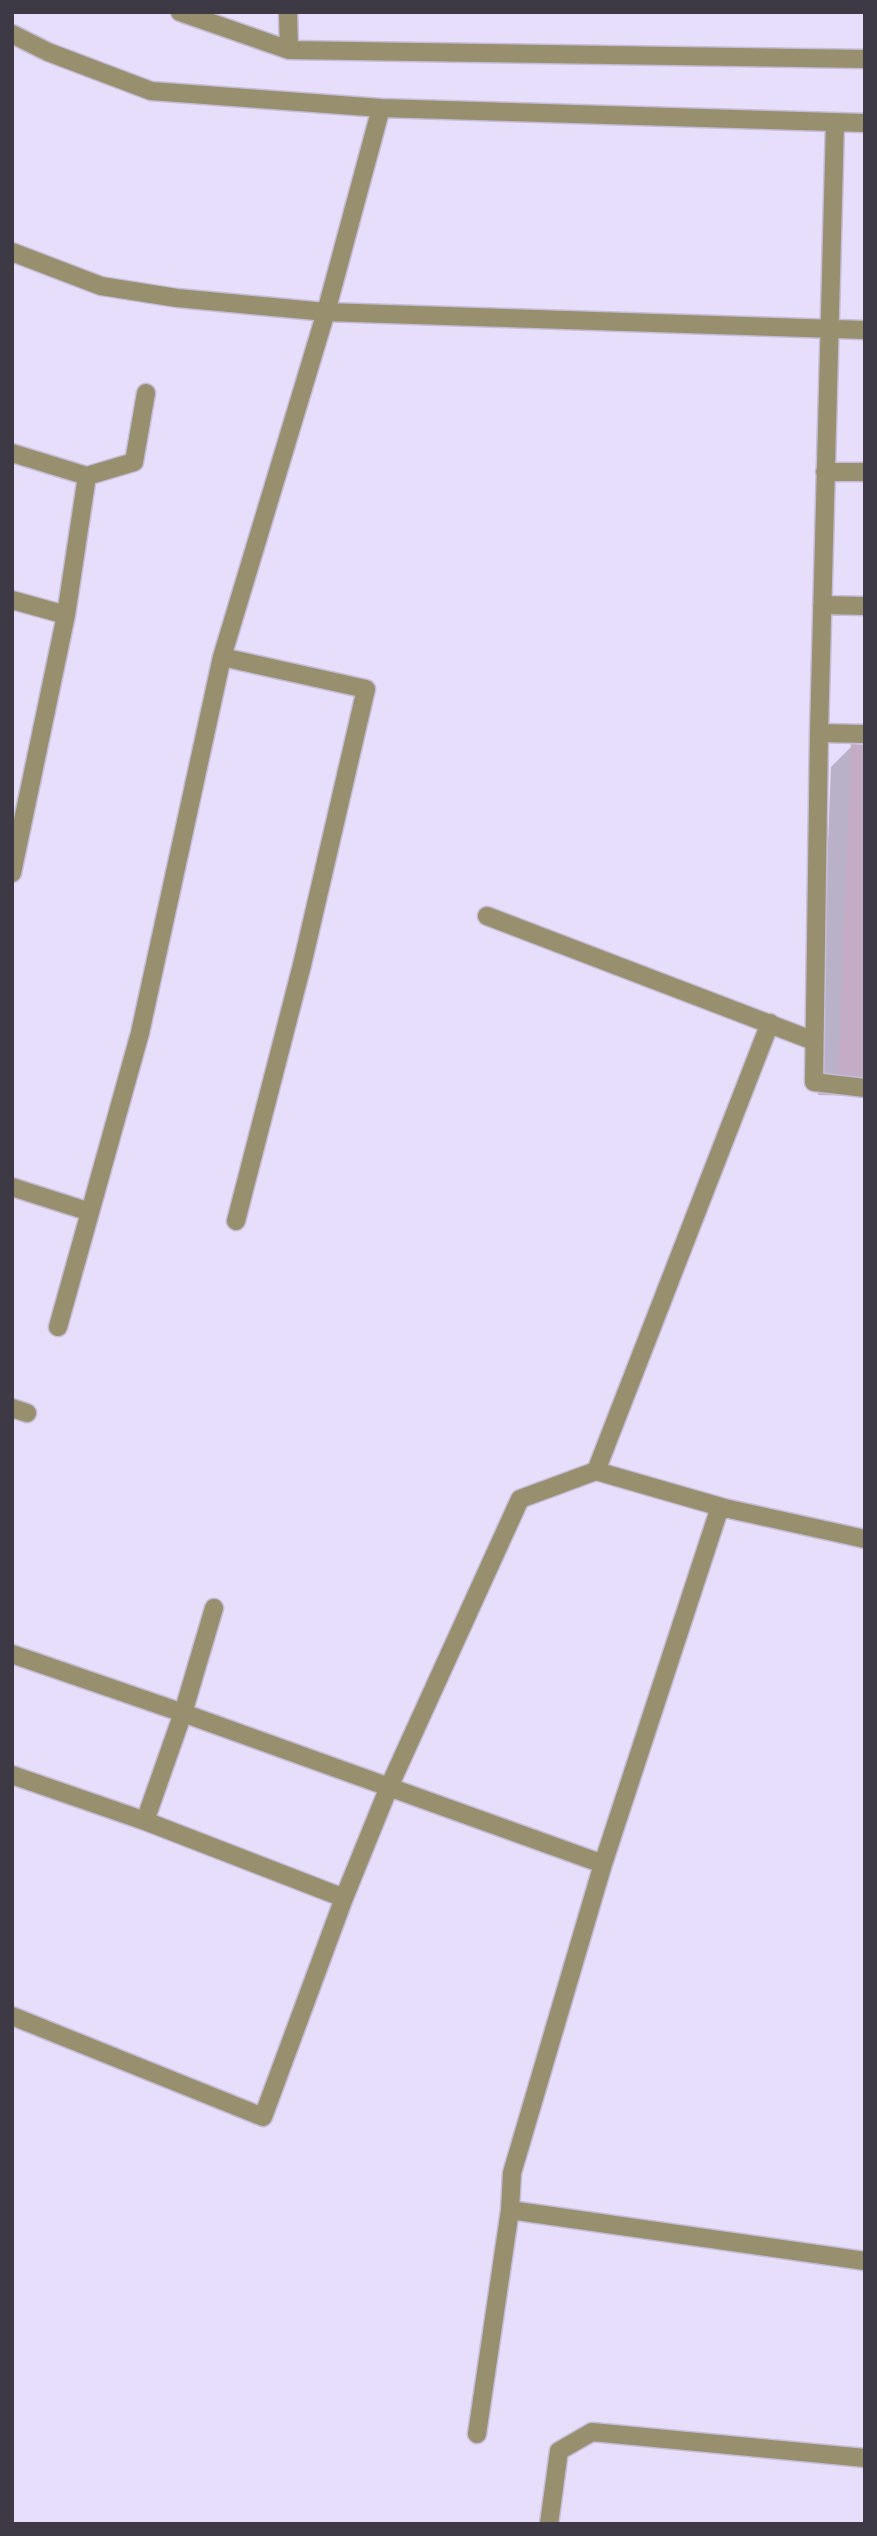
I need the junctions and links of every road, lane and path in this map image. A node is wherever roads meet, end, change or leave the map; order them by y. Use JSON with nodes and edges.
{"nodes":[{"id":1,"x":180,"y":12,"type":"edge"},
{"id":2,"x":288,"y":12,"type":"edge"},
{"id":3,"x":12,"y":34,"type":"edge"},
{"id":4,"x":289,"y":50,"type":"junction"},
{"id":5,"x":865,"y":59,"type":"edge"},
{"id":6,"x":381,"y":108,"type":"junction"},
{"id":7,"x":835,"y":122,"type":"junction"},
{"id":8,"x":865,"y":123,"type":"edge"},
{"id":9,"x":12,"y":252,"type":"edge"},
{"id":10,"x":326,"y":312,"type":"junction"},
{"id":11,"x":830,"y":329,"type":"junction"},
{"id":12,"x":865,"y":330,"type":"edge"},
{"id":13,"x":146,"y":393,"type":"dead end"},
{"id":14,"x":12,"y":453,"type":"edge"},
{"id":15,"x":825,"y":472,"type":"junction"},
{"id":16,"x":865,"y":472,"type":"edge"},
{"id":17,"x":87,"y":476,"type":"junction"},
{"id":18,"x":12,"y":600,"type":"edge"},
{"id":19,"x":822,"y":605,"type":"junction"},
{"id":20,"x":865,"y":606,"type":"edge"},
{"id":21,"x":66,"y":615,"type":"junction"},
{"id":22,"x":222,"y":657,"type":"junction"},
{"id":23,"x":819,"y":733,"type":"junction"},
{"id":24,"x":865,"y":734,"type":"edge"},
{"id":25,"x":12,"y":873,"type":"edge"},
{"id":26,"x":487,"y":916,"type":"dead end"},
{"id":27,"x":770,"y":1023,"type":"junction"},
{"id":28,"x":814,"y":1041,"type":"junction"},
{"id":29,"x":865,"y":1088,"type":"edge"},
{"id":30,"x":12,"y":1187,"type":"edge"},
{"id":31,"x":90,"y":1212,"type":"junction"},
{"id":32,"x":236,"y":1221,"type":"dead end"},
{"id":33,"x":58,"y":1327,"type":"dead end"},
{"id":34,"x":596,"y":1471,"type":"junction"},
{"id":35,"x":727,"y":1508,"type":"junction"},
{"id":36,"x":865,"y":1539,"type":"edge"},
{"id":37,"x":215,"y":1608,"type":"dead end"},
{"id":38,"x":12,"y":1654,"type":"edge"},
{"id":39,"x":183,"y":1713,"type":"junction"},
{"id":40,"x":12,"y":1775,"type":"edge"},
{"id":41,"x":389,"y":1787,"type":"junction"},
{"id":42,"x":145,"y":1821,"type":"junction"},
{"id":43,"x":603,"y":1864,"type":"junction"},
{"id":44,"x":344,"y":1898,"type":"junction"},
{"id":45,"x":12,"y":2016,"type":"edge"},
{"id":46,"x":510,"y":2210,"type":"junction"},
{"id":47,"x":865,"y":2261,"type":"edge"},
{"id":48,"x":477,"y":2434,"type":"dead end"},
{"id":49,"x":865,"y":2458,"type":"edge"},
{"id":50,"x":549,"y":2524,"type":"edge"}],
"edges":[{"from":1,"to":4,"type":"street"},
{"from":2,"to":4,"type":"street"},
{"from":3,"to":6,"type":"street"},
{"from":4,"to":5,"type":"street"},
{"from":6,"to":7,"type":"street"},
{"from":6,"to":10,"type":"street"},
{"from":7,"to":8,"type":"street"},
{"from":7,"to":11,"type":"street"},
{"from":9,"to":10,"type":"street"},
{"from":10,"to":11,"type":"street"},
{"from":10,"to":22,"type":"street"},
{"from":11,"to":12,"type":"street"},
{"from":11,"to":15,"type":"street"},
{"from":13,"to":17,"type":"street"},
{"from":14,"to":17,"type":"street"},
{"from":15,"to":16,"type":"street"},
{"from":15,"to":19,"type":"street"},
{"from":17,"to":21,"type":"street"},
{"from":18,"to":21,"type":"street"},
{"from":19,"to":20,"type":"street"},
{"from":19,"to":23,"type":"street"},
{"from":21,"to":25,"type":"street"},
{"from":22,"to":31,"type":"street"},
{"from":22,"to":32,"type":"street"},
{"from":23,"to":24,"type":"street"},
{"from":23,"to":28,"type":"street"},
{"from":26,"to":27,"type":"street"},
{"from":27,"to":28,"type":"street"},
{"from":27,"to":34,"type":"street"},
{"from":28,"to":29,"type":"street"},
{"from":30,"to":31,"type":"street"},
{"from":31,"to":33,"type":"street"},
{"from":34,"to":35,"type":"street"},
{"from":34,"to":41,"type":"street"},
{"from":35,"to":36,"type":"street"},
{"from":35,"to":43,"type":"street"},
{"from":37,"to":39,"type":"street"},
{"from":38,"to":39,"type":"street"},
{"from":39,"to":41,"type":"street"},
{"from":39,"to":42,"type":"street"},
{"from":40,"to":42,"type":"street"},
{"from":41,"to":43,"type":"street"},
{"from":41,"to":44,"type":"street"},
{"from":42,"to":44,"type":"street"},
{"from":43,"to":46,"type":"street"},
{"from":44,"to":45,"type":"street"},
{"from":46,"to":47,"type":"street"},
{"from":46,"to":48,"type":"street"},
{"from":49,"to":50,"type":"street"}]}
